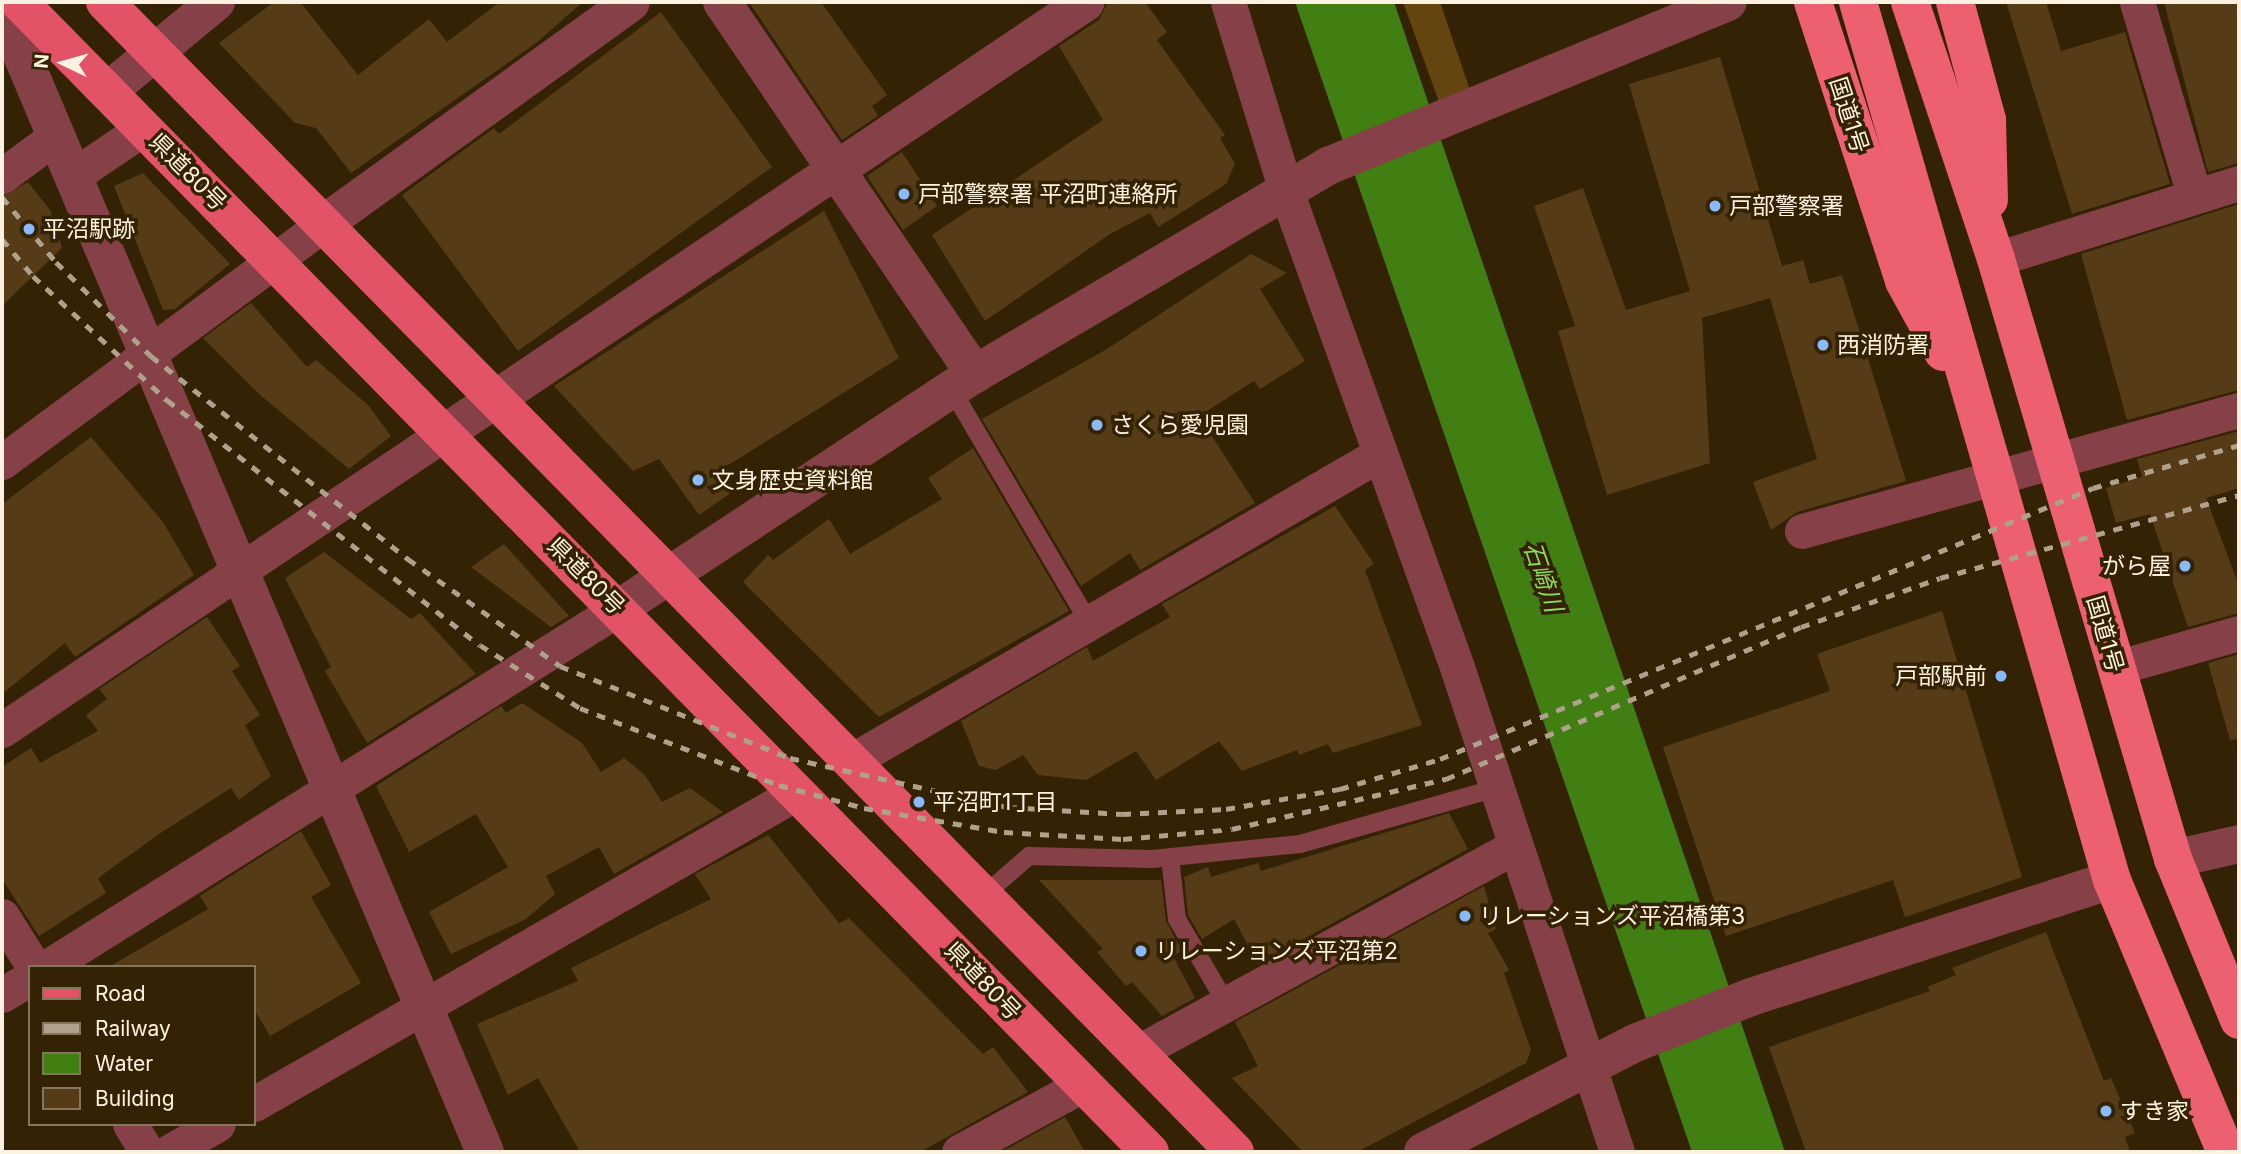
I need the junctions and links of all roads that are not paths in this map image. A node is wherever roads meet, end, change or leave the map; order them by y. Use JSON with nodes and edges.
{"nodes":[{"id":1,"x":19,"y":2,"type":"edge"},
{"id":2,"x":105,"y":2,"type":"edge"},
{"id":3,"x":216,"y":2,"type":"edge"},
{"id":4,"x":631,"y":2,"type":"edge"},
{"id":5,"x":722,"y":2,"type":"edge"},
{"id":6,"x":1086,"y":2,"type":"edge"},
{"id":7,"x":1228,"y":2,"type":"edge"},
{"id":8,"x":1728,"y":2,"type":"edge"},
{"id":9,"x":1813,"y":2,"type":"edge"},
{"id":10,"x":1858,"y":2,"type":"edge"},
{"id":11,"x":1910,"y":2,"type":"edge"},
{"id":12,"x":1955,"y":2,"type":"edge"},
{"id":13,"x":2137,"y":2,"type":"edge"},
{"id":14,"x":1670,"y":13,"type":"edge"},
{"id":15,"x":154,"y":51,"type":"junction"},
{"id":16,"x":108,"y":91,"type":"junction"},
{"id":17,"x":144,"y":128,"type":"junction"},
{"id":18,"x":56,"y":136,"type":"junction"},
{"id":19,"x":836,"y":166,"type":"junction"},
{"id":20,"x":2,"y":176,"type":"edge"},
{"id":21,"x":73,"y":176,"type":"junction"},
{"id":22,"x":2239,"y":183,"type":"edge"},
{"id":23,"x":1286,"y":191,"type":"junction"},
{"id":24,"x":2194,"y":195,"type":"junction"},
{"id":25,"x":325,"y":223,"type":"junction"},
{"id":26,"x":1993,"y":250,"type":"junction"},
{"id":27,"x":275,"y":261,"type":"junction"},
{"id":28,"x":148,"y":353,"type":"junction"},
{"id":29,"x":963,"y":382,"type":"junction"},
{"id":30,"x":495,"y":397,"type":"junction"},
{"id":31,"x":2239,"y":410,"type":"edge"},
{"id":32,"x":1978,"y":415,"type":"junction"},
{"id":33,"x":444,"y":433,"type":"junction"},
{"id":34,"x":1378,"y":455,"type":"junction"},
{"id":35,"x":2,"y":461,"type":"edge"},
{"id":36,"x":2054,"y":461,"type":"junction"},
{"id":37,"x":1996,"y":477,"type":"junction"},
{"id":38,"x":1802,"y":531,"type":"dead end"},
{"id":39,"x":241,"y":567,"type":"junction"},
{"id":40,"x":671,"y":575,"type":"junction"},
{"id":41,"x":618,"y":609,"type":"junction"},
{"id":42,"x":1089,"y":623,"type":"junction"},
{"id":43,"x":2239,"y":633,"type":"edge"},
{"id":44,"x":2115,"y":668,"type":"junction"},
{"id":45,"x":2,"y":730,"type":"edge"},
{"id":46,"x":853,"y":761,"type":"junction"},
{"id":47,"x":1496,"y":788,"type":"junction"},
{"id":48,"x":334,"y":789,"type":"junction"},
{"id":49,"x":798,"y":792,"type":"junction"},
{"id":50,"x":2239,"y":844,"type":"edge"},
{"id":51,"x":1516,"y":846,"type":"junction"},
{"id":52,"x":1170,"y":858,"type":"junction"},
{"id":53,"x":2173,"y":859,"type":"junction"},
{"id":54,"x":2112,"y":880,"type":"junction"},
{"id":55,"x":984,"y":895,"type":"junction"},
{"id":56,"x":2,"y":916,"type":"edge"},
{"id":57,"x":33,"y":965,"type":"edge"},
{"id":58,"x":50,"y":965,"type":"edge"},
{"id":59,"x":28,"y":979,"type":"edge"},
{"id":60,"x":2,"y":995,"type":"edge"},
{"id":61,"x":1227,"y":1005,"type":"junction"},
{"id":62,"x":426,"y":1006,"type":"junction"},
{"id":63,"x":2239,"y":1020,"type":"edge"},
{"id":64,"x":1138,"y":1052,"type":"junction"},
{"id":65,"x":1587,"y":1065,"type":"junction"},
{"id":66,"x":1084,"y":1084,"type":"junction"},
{"id":67,"x":256,"y":1103,"type":"edge"},
{"id":68,"x":131,"y":1126,"type":"edge"},
{"id":69,"x":214,"y":1126,"type":"edge"},
{"id":70,"x":147,"y":1152,"type":"edge"},
{"id":71,"x":169,"y":1152,"type":"edge"},
{"id":72,"x":485,"y":1152,"type":"edge"},
{"id":73,"x":959,"y":1152,"type":"edge"},
{"id":74,"x":1150,"y":1152,"type":"edge"},
{"id":75,"x":1235,"y":1152,"type":"edge"},
{"id":76,"x":1423,"y":1152,"type":"edge"},
{"id":77,"x":1617,"y":1152,"type":"edge"},
{"id":78,"x":2225,"y":1152,"type":"edge"}],
"edges":[{"from":1,"to":16,"type":"main road","name":"県道80号"},
{"from":1,"to":18,"type":"street"},
{"from":2,"to":15,"type":"main road"},
{"from":3,"to":15,"type":"street"},
{"from":4,"to":25,"type":"street"},
{"from":5,"to":19,"type":"street"},
{"from":6,"to":19,"type":"street"},
{"from":7,"to":23,"type":"street"},
{"from":8,"to":14,"type":"street"},
{"from":9,"to":32,"type":"highway","name":"国道1号"},
{"from":10,"to":32,"type":"highway","name":"国道1号"},
{"from":11,"to":26,"type":"highway","name":"国道1号"},
{"from":12,"to":26,"type":"highway","name":"国道1号"},
{"from":13,"to":24,"type":"street"},
{"from":14,"to":23,"type":"street"},
{"from":15,"to":16,"type":"street"},
{"from":15,"to":25,"type":"main road"},
{"from":16,"to":17,"type":"main road","name":"県道80号"},
{"from":17,"to":21,"type":"street"},
{"from":17,"to":27,"type":"main road","name":"県道80号"},
{"from":18,"to":20,"type":"street"},
{"from":18,"to":21,"type":"street"},
{"from":19,"to":29,"type":"street"},
{"from":19,"to":30,"type":"street"},
{"from":21,"to":28,"type":"street"},
{"from":22,"to":24,"type":"street"},
{"from":23,"to":29,"type":"street"},
{"from":23,"to":34,"type":"street"},
{"from":24,"to":26,"type":"street"},
{"from":25,"to":27,"type":"street"},
{"from":25,"to":30,"type":"main road"},
{"from":26,"to":36,"type":"highway","name":"国道1号"},
{"from":27,"to":28,"type":"street"},
{"from":27,"to":33,"type":"main road","name":"県道80号"},
{"from":28,"to":35,"type":"street"},
{"from":28,"to":39,"type":"street"},
{"from":29,"to":40,"type":"street"},
{"from":29,"to":42,"type":"lane"},
{"from":30,"to":33,"type":"street"},
{"from":30,"to":40,"type":"main road"},
{"from":31,"to":36,"type":"street"},
{"from":32,"to":37,"type":"highway","name":"国道1号"},
{"from":33,"to":39,"type":"street"},
{"from":33,"to":41,"type":"main road","name":"県道80号"},
{"from":34,"to":42,"type":"street"},
{"from":34,"to":47,"type":"street"},
{"from":36,"to":37,"type":"street"},
{"from":36,"to":44,"type":"highway","name":"国道1号"},
{"from":37,"to":38,"type":"street"},
{"from":37,"to":54,"type":"highway","name":"国道1号"},
{"from":39,"to":45,"type":"street"},
{"from":39,"to":48,"type":"street"},
{"from":40,"to":41,"type":"street"},
{"from":40,"to":46,"type":"main road"},
{"from":41,"to":48,"type":"street"},
{"from":41,"to":49,"type":"main road","name":"県道80号"},
{"from":42,"to":46,"type":"street"},
{"from":43,"to":44,"type":"street"},
{"from":44,"to":53,"type":"highway","name":"国道1号"},
{"from":46,"to":55,"type":"main road"},
{"from":47,"to":51,"type":"street"},
{"from":47,"to":52,"type":"lane"},
{"from":48,"to":58,"type":"street"},
{"from":48,"to":62,"type":"street"},
{"from":49,"to":62,"type":"street"},
{"from":49,"to":66,"type":"main road","name":"県道80号"},
{"from":50,"to":53,"type":"street"},
{"from":51,"to":61,"type":"street"},
{"from":51,"to":65,"type":"street"},
{"from":52,"to":55,"type":"lane"},
{"from":52,"to":61,"type":"lane"},
{"from":53,"to":63,"type":"highway","name":"国道1号"},
{"from":54,"to":65,"type":"street"},
{"from":54,"to":78,"type":"highway","name":"国道1号"},
{"from":55,"to":64,"type":"main road"},
{"from":56,"to":57,"type":"street"},
{"from":59,"to":60,"type":"street"},
{"from":61,"to":64,"type":"street"},
{"from":62,"to":67,"type":"street"},
{"from":62,"to":72,"type":"street"},
{"from":64,"to":75,"type":"main road"},
{"from":65,"to":76,"type":"street"},
{"from":65,"to":77,"type":"street"},
{"from":66,"to":73,"type":"street"},
{"from":66,"to":74,"type":"main road","name":"県道80号"},
{"from":68,"to":70,"type":"street"},
{"from":69,"to":71,"type":"street"}]}
